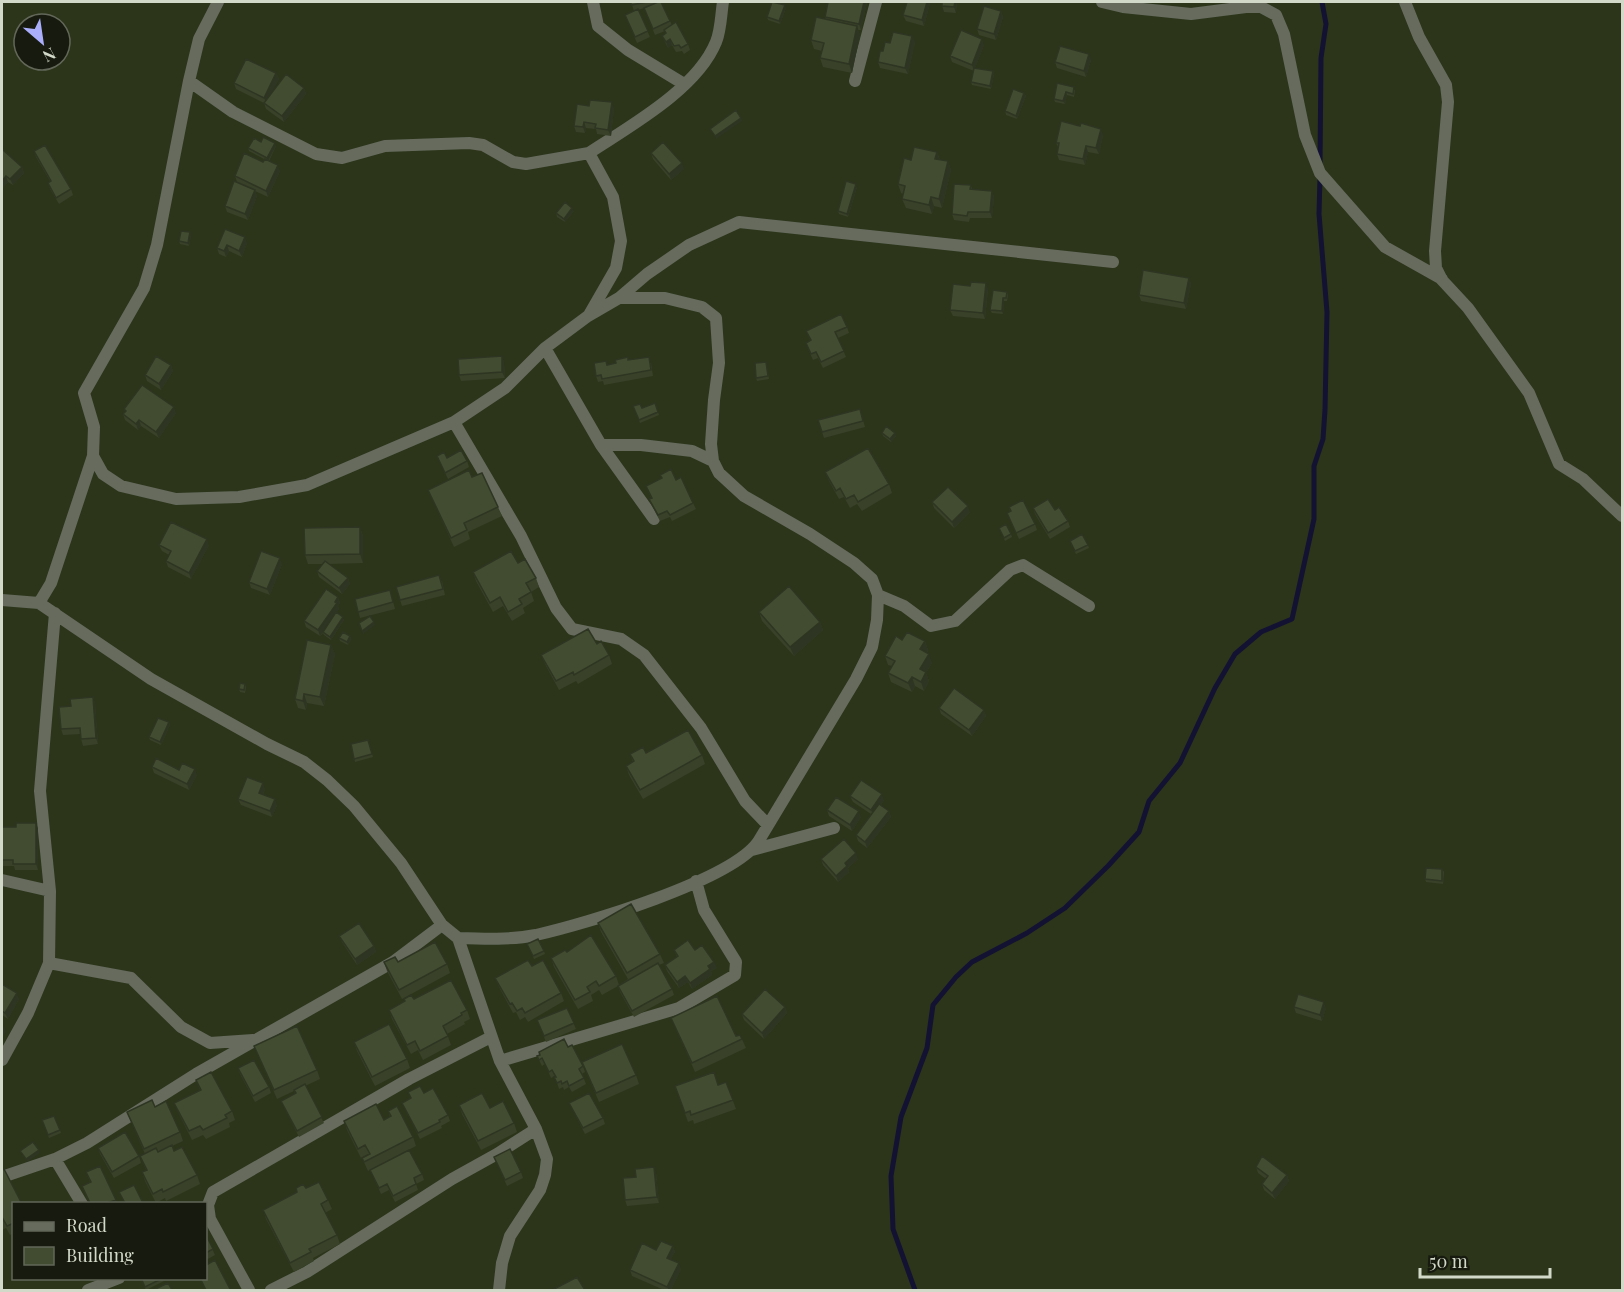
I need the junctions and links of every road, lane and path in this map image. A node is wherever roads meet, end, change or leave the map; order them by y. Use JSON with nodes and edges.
{"nodes":[{"id":1,"x":218,"y":2,"type":"edge"},
{"id":2,"x":593,"y":2,"type":"edge"},
{"id":3,"x":723,"y":2,"type":"edge"},
{"id":4,"x":876,"y":2,"type":"edge"},
{"id":5,"x":1102,"y":2,"type":"edge"},
{"id":6,"x":1405,"y":2,"type":"edge"},
{"id":7,"x":189,"y":81,"type":"junction"},
{"id":8,"x":855,"y":81,"type":"dead end"},
{"id":9,"x":684,"y":84,"type":"junction"},
{"id":10,"x":589,"y":153,"type":"junction"},
{"id":11,"x":1113,"y":262,"type":"dead end"},
{"id":12,"x":1442,"y":280,"type":"junction"},
{"id":13,"x":619,"y":298,"type":"junction"},
{"id":14,"x":588,"y":316,"type":"junction"},
{"id":15,"x":545,"y":348,"type":"junction"},
{"id":16,"x":454,"y":422,"type":"junction"},
{"id":17,"x":602,"y":445,"type":"junction"},
{"id":18,"x":93,"y":456,"type":"junction"},
{"id":19,"x":713,"y":460,"type":"junction"},
{"id":20,"x":1623,"y":516,"type":"edge"},
{"id":21,"x":654,"y":519,"type":"edge"},
{"id":22,"x":878,"y":595,"type":"junction"},
{"id":23,"x":2,"y":600,"type":"edge"},
{"id":24,"x":39,"y":603,"type":"junction"},
{"id":25,"x":1089,"y":606,"type":"dead end"},
{"id":26,"x":55,"y":613,"type":"junction"},
{"id":27,"x":767,"y":825,"type":"junction"},
{"id":28,"x":834,"y":828,"type":"dead end"},
{"id":29,"x":752,"y":850,"type":"junction"},
{"id":30,"x":2,"y":880,"type":"edge"},
{"id":31,"x":696,"y":881,"type":"junction"},
{"id":32,"x":50,"y":891,"type":"junction"},
{"id":33,"x":442,"y":925,"type":"junction"},
{"id":34,"x":458,"y":938,"type":"junction"},
{"id":35,"x":49,"y":963,"type":"junction"},
{"id":36,"x":491,"y":1037,"type":"junction"},
{"id":37,"x":257,"y":1040,"type":"junction"},
{"id":38,"x":2,"y":1060,"type":"edge"},
{"id":39,"x":500,"y":1061,"type":"junction"},
{"id":40,"x":536,"y":1129,"type":"junction"},
{"id":41,"x":55,"y":1159,"type":"junction"},
{"id":42,"x":2,"y":1177,"type":"edge"},
{"id":43,"x":80,"y":1202,"type":"edge"},
{"id":44,"x":114,"y":1280,"type":"edge"},
{"id":45,"x":88,"y":1290,"type":"edge"},
{"id":46,"x":249,"y":1290,"type":"edge"},
{"id":47,"x":271,"y":1290,"type":"edge"},
{"id":48,"x":499,"y":1290,"type":"edge"}],
"edges":[{"from":1,"to":7,"type":"street"},
{"from":2,"to":9,"type":"street"},
{"from":3,"to":9,"type":"street"},
{"from":4,"to":8,"type":"street"},
{"from":5,"to":12,"type":"street"},
{"from":6,"to":12,"type":"street"},
{"from":7,"to":10,"type":"street"},
{"from":7,"to":18,"type":"street"},
{"from":9,"to":10,"type":"street"},
{"from":10,"to":14,"type":"street"},
{"from":11,"to":13,"type":"street"},
{"from":12,"to":20,"type":"street"},
{"from":13,"to":14,"type":"street"},
{"from":13,"to":19,"type":"street"},
{"from":14,"to":15,"type":"street"},
{"from":15,"to":16,"type":"street"},
{"from":15,"to":17,"type":"street"},
{"from":16,"to":18,"type":"street"},
{"from":16,"to":27,"type":"street"},
{"from":17,"to":19,"type":"street"},
{"from":17,"to":21,"type":"street"},
{"from":18,"to":24,"type":"street"},
{"from":19,"to":22,"type":"street"},
{"from":22,"to":25,"type":"street"},
{"from":22,"to":27,"type":"street"},
{"from":23,"to":24,"type":"street"},
{"from":24,"to":26,"type":"street"},
{"from":26,"to":32,"type":"street"},
{"from":26,"to":33,"type":"street"},
{"from":27,"to":29,"type":"street"},
{"from":28,"to":29,"type":"street"},
{"from":29,"to":31,"type":"street"},
{"from":30,"to":32,"type":"street"},
{"from":31,"to":34,"type":"street"},
{"from":31,"to":39,"type":"street"},
{"from":32,"to":35,"type":"street"},
{"from":33,"to":34,"type":"street"},
{"from":33,"to":37,"type":"street"},
{"from":34,"to":36,"type":"street"},
{"from":35,"to":37,"type":"street"},
{"from":35,"to":38,"type":"street"},
{"from":36,"to":39,"type":"street"},
{"from":36,"to":46,"type":"street"},
{"from":37,"to":41,"type":"street"},
{"from":39,"to":40,"type":"street"},
{"from":40,"to":47,"type":"street"},
{"from":40,"to":48,"type":"street"},
{"from":41,"to":42,"type":"street"},
{"from":41,"to":43,"type":"street"},
{"from":44,"to":45,"type":"street"}]}
